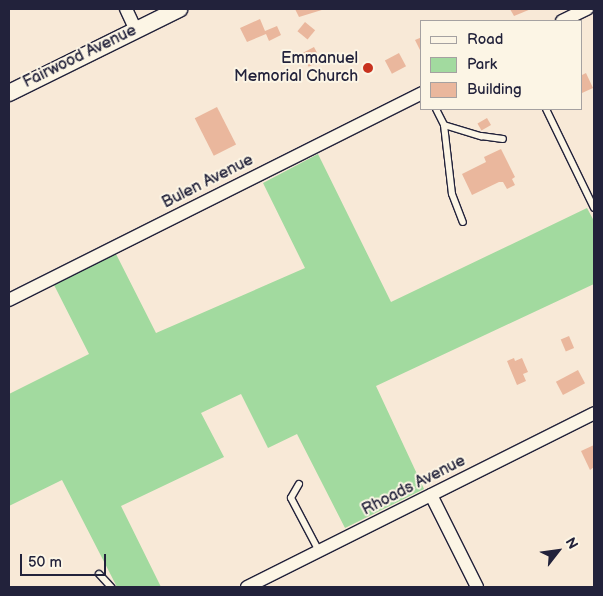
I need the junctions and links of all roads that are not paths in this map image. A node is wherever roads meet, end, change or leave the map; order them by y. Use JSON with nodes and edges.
{"nodes":[{"id":1,"x":126,"y":9,"type":"edge"},
{"id":2,"x":178,"y":9,"type":"edge"},
{"id":3,"x":587,"y":9,"type":"edge"},
{"id":4,"x":564,"y":20,"type":"edge"},
{"id":5,"x":136,"y":30,"type":"junction"},
{"id":6,"x":9,"y":93,"type":"edge"},
{"id":7,"x":420,"y":94,"type":"edge"},
{"id":8,"x":436,"y":110,"type":"edge"},
{"id":9,"x":546,"y":110,"type":"edge"},
{"id":10,"x":444,"y":125,"type":"junction"},
{"id":11,"x":503,"y":139,"type":"dead end"},
{"id":12,"x":594,"y":208,"type":"edge"},
{"id":13,"x":463,"y":222,"type":"dead end"},
{"id":14,"x":9,"y":300,"type":"edge"},
{"id":15,"x":594,"y":413,"type":"edge"},
{"id":16,"x":299,"y":484,"type":"dead end"},
{"id":17,"x":431,"y":495,"type":"junction"},
{"id":18,"x":320,"y":551,"type":"junction"},
{"id":19,"x":99,"y":574,"type":"dead end"},
{"id":20,"x":111,"y":587,"type":"edge"},
{"id":21,"x":247,"y":587,"type":"edge"},
{"id":22,"x":477,"y":587,"type":"edge"}],
"edges":[{"from":1,"to":5,"type":"street"},
{"from":2,"to":5,"type":"street","name":"Fairwood Avenue"},
{"from":3,"to":4,"type":"street"},
{"from":5,"to":6,"type":"street","name":"Fairwood Avenue"},
{"from":7,"to":14,"type":"street","name":"Bulen Avenue"},
{"from":8,"to":10,"type":"lane"},
{"from":9,"to":12,"type":"lane"},
{"from":10,"to":11,"type":"lane"},
{"from":10,"to":13,"type":"lane"},
{"from":15,"to":17,"type":"street","name":"Rhoads Avenue"},
{"from":16,"to":18,"type":"lane"},
{"from":17,"to":18,"type":"street","name":"Rhoads Avenue"},
{"from":17,"to":22,"type":"street"},
{"from":18,"to":21,"type":"street","name":"Rhoads Avenue"},
{"from":19,"to":20,"type":"lane"}]}
